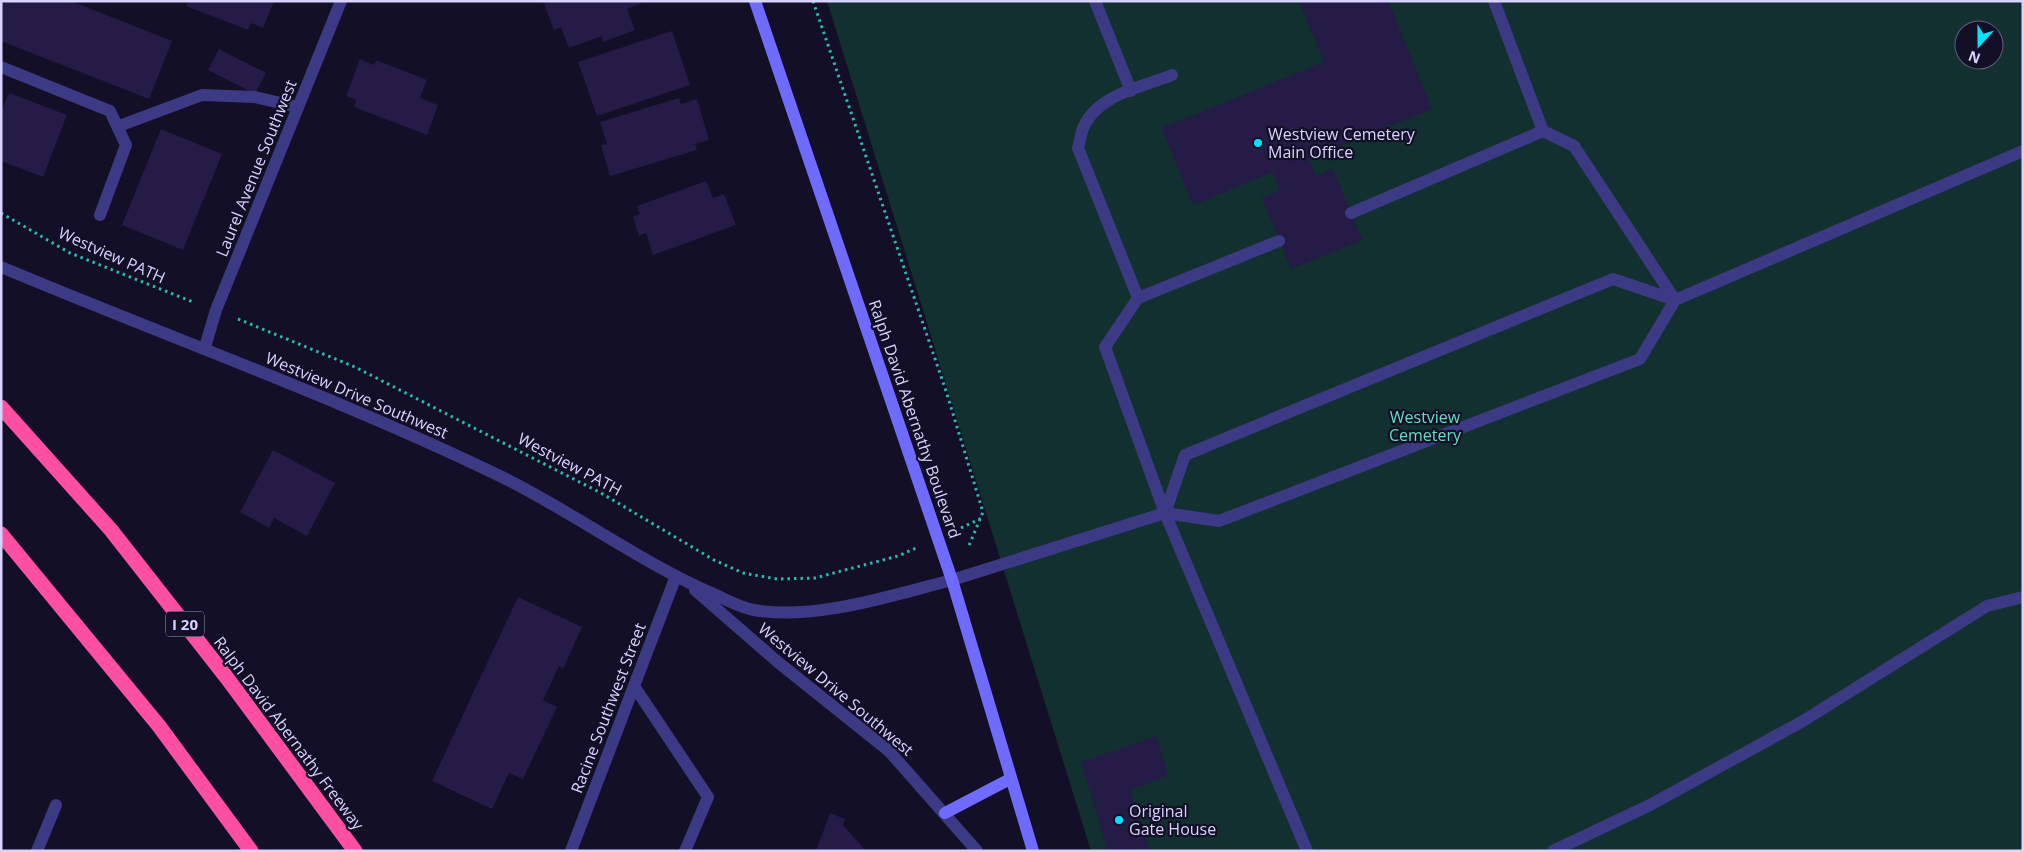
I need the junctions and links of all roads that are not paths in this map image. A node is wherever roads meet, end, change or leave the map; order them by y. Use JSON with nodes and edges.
{"nodes":[{"id":1,"x":341,"y":1,"type":"edge"},
{"id":2,"x":755,"y":1,"type":"edge"},
{"id":3,"x":1095,"y":1,"type":"edge"},
{"id":4,"x":1494,"y":1,"type":"edge"},
{"id":5,"x":1,"y":67,"type":"edge"},
{"id":6,"x":1172,"y":75,"type":"dead end"},
{"id":7,"x":1131,"y":91,"type":"junction"},
{"id":8,"x":298,"y":107,"type":"junction"},
{"id":9,"x":119,"y":126,"type":"junction"},
{"id":10,"x":1543,"y":131,"type":"junction"},
{"id":11,"x":2023,"y":151,"type":"edge"},
{"id":12,"x":1351,"y":213,"type":"dead end"},
{"id":13,"x":100,"y":216,"type":"dead end"},
{"id":14,"x":1279,"y":241,"type":"dead end"},
{"id":15,"x":1,"y":267,"type":"edge"},
{"id":16,"x":1138,"y":298,"type":"junction"},
{"id":17,"x":1674,"y":300,"type":"junction"},
{"id":18,"x":205,"y":347,"type":"junction"},
{"id":19,"x":1,"y":407,"type":"edge"},
{"id":20,"x":1165,"y":513,"type":"junction"},
{"id":21,"x":1,"y":534,"type":"edge"},
{"id":22,"x":681,"y":579,"type":"junction"},
{"id":23,"x":952,"y":580,"type":"junction"},
{"id":24,"x":2023,"y":597,"type":"edge"},
{"id":25,"x":634,"y":686,"type":"junction"},
{"id":26,"x":1010,"y":779,"type":"junction"},
{"id":27,"x":56,"y":805,"type":"dead end"},
{"id":28,"x":945,"y":813,"type":"junction"},
{"id":29,"x":37,"y":851,"type":"edge"},
{"id":30,"x":251,"y":851,"type":"edge"},
{"id":31,"x":354,"y":851,"type":"edge"},
{"id":32,"x":571,"y":851,"type":"edge"},
{"id":33,"x":685,"y":851,"type":"edge"},
{"id":34,"x":978,"y":851,"type":"edge"},
{"id":35,"x":1033,"y":851,"type":"edge"},
{"id":36,"x":1307,"y":851,"type":"edge"},
{"id":37,"x":1553,"y":851,"type":"edge"}],
"edges":[{"from":1,"to":8,"type":"street","name":"Laurel Avenue Southwest"},
{"from":2,"to":23,"type":"main road","name":"Ralph David Abernathy Boulevard"},
{"from":3,"to":7,"type":"street"},
{"from":4,"to":10,"type":"street"},
{"from":5,"to":9,"type":"street"},
{"from":6,"to":7,"type":"street"},
{"from":7,"to":16,"type":"street"},
{"from":8,"to":9,"type":"street"},
{"from":8,"to":18,"type":"street","name":"Laurel Avenue Southwest"},
{"from":9,"to":13,"type":"street"},
{"from":10,"to":12,"type":"street"},
{"from":10,"to":17,"type":"street"},
{"from":11,"to":17,"type":"street"},
{"from":14,"to":16,"type":"street"},
{"from":15,"to":18,"type":"street","name":"Westview Drive Southwest"},
{"from":16,"to":20,"type":"street"},
{"from":17,"to":20,"type":"street"},
{"from":17,"to":20,"type":"street"},
{"from":18,"to":22,"type":"street","name":"Westview Drive Southwest"},
{"from":19,"to":31,"type":"highway","name":"Ralph David Abernathy Freeway","number":"I 20"},
{"from":20,"to":23,"type":"street","name":"Westview Drive Southwest"},
{"from":20,"to":36,"type":"street"},
{"from":21,"to":30,"type":"highway"},
{"from":22,"to":23,"type":"street","name":"Westview Drive Southwest"},
{"from":22,"to":25,"type":"street","name":"Racine Southwest Street"},
{"from":22,"to":28,"type":"street","name":"Westview Drive Southwest"},
{"from":23,"to":26,"type":"main road","name":"Ralph David Abernathy Boulevard"},
{"from":24,"to":37,"type":"street"},
{"from":25,"to":32,"type":"street","name":"Racine Southwest Street"},
{"from":25,"to":33,"type":"street"},
{"from":26,"to":28,"type":"main road"},
{"from":26,"to":35,"type":"main road","name":"Ralph David Abernathy Boulevard"},
{"from":27,"to":29,"type":"street"},
{"from":28,"to":34,"type":"street","name":"Westview Drive Southwest"}]}
